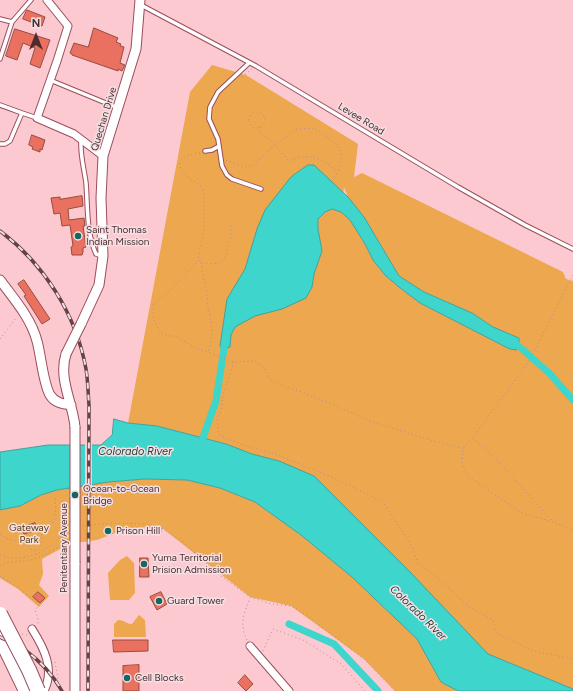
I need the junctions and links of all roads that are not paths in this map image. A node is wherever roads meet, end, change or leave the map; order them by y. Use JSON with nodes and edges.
{"nodes":[{"id":1,"x":31,"y":0,"type":"edge"},
{"id":2,"x":47,"y":0,"type":"edge"},
{"id":3,"x":140,"y":2,"type":"edge"},
{"id":4,"x":0,"y":18,"type":"edge"},
{"id":5,"x":12,"y":22,"type":"junction"},
{"id":6,"x":0,"y":59,"type":"edge"},
{"id":7,"x":249,"y":63,"type":"junction"},
{"id":8,"x":50,"y":80,"type":"junction"},
{"id":9,"x":0,"y":105,"type":"edge"},
{"id":10,"x":118,"y":108,"type":"junction"},
{"id":11,"x":22,"y":113,"type":"junction"},
{"id":12,"x":37,"y":118,"type":"junction"},
{"id":13,"x":81,"y":139,"type":"junction"},
{"id":14,"x":0,"y":144,"type":"edge"},
{"id":15,"x":220,"y":146,"type":"junction"},
{"id":16,"x":205,"y":151,"type":"dead end"},
{"id":17,"x":103,"y":156,"type":"junction"},
{"id":18,"x":261,"y":189,"type":"dead end"},
{"id":19,"x":573,"y":249,"type":"edge"},
{"id":20,"x":103,"y":256,"type":"junction"},
{"id":21,"x":0,"y":280,"type":"edge"},
{"id":22,"x":71,"y":405,"type":"junction"},
{"id":23,"x":0,"y":614,"type":"edge"},
{"id":24,"x":32,"y":629,"type":"dead end"},
{"id":25,"x":0,"y":638,"type":"edge"},
{"id":26,"x":250,"y":646,"type":"road end"},
{"id":27,"x":26,"y":691,"type":"edge"},
{"id":28,"x":38,"y":691,"type":"edge"},
{"id":29,"x":44,"y":691,"type":"edge"},
{"id":30,"x":75,"y":691,"type":"edge"},
{"id":31,"x":289,"y":691,"type":"edge"}],
"edges":[{"from":1,"to":5,"type":"lane"},
{"from":2,"to":8,"type":"street"},
{"from":3,"to":7,"type":"lane","name":"Levee Road"},
{"from":3,"to":10,"type":"street","name":"Quechan Drive"},
{"from":4,"to":5,"type":"lane"},
{"from":5,"to":6,"type":"lane"},
{"from":7,"to":15,"type":"lane"},
{"from":7,"to":19,"type":"lane","name":"Levee Road"},
{"from":8,"to":10,"type":"lane"},
{"from":8,"to":12,"type":"street"},
{"from":9,"to":11,"type":"lane"},
{"from":10,"to":17,"type":"street","name":"Quechan Drive"},
{"from":11,"to":12,"type":"lane"},
{"from":11,"to":14,"type":"lane"},
{"from":12,"to":13,"type":"street"},
{"from":13,"to":17,"type":"street"},
{"from":13,"to":20,"type":"lane"},
{"from":15,"to":16,"type":"lane"},
{"from":15,"to":18,"type":"lane"},
{"from":17,"to":20,"type":"street","name":"Quechan Drive"},
{"from":20,"to":22,"type":"street","name":"Quechan Drive","bridge":true},
{"from":21,"to":22,"type":"street"},
{"from":22,"to":30,"type":"street","name":"Penitentiary Avenue","bridge":true},
{"from":23,"to":28,"type":"highway","bridge":true},
{"from":24,"to":29,"type":"street"},
{"from":25,"to":27,"type":"highway"},
{"from":26,"to":31,"type":"street"}]}
